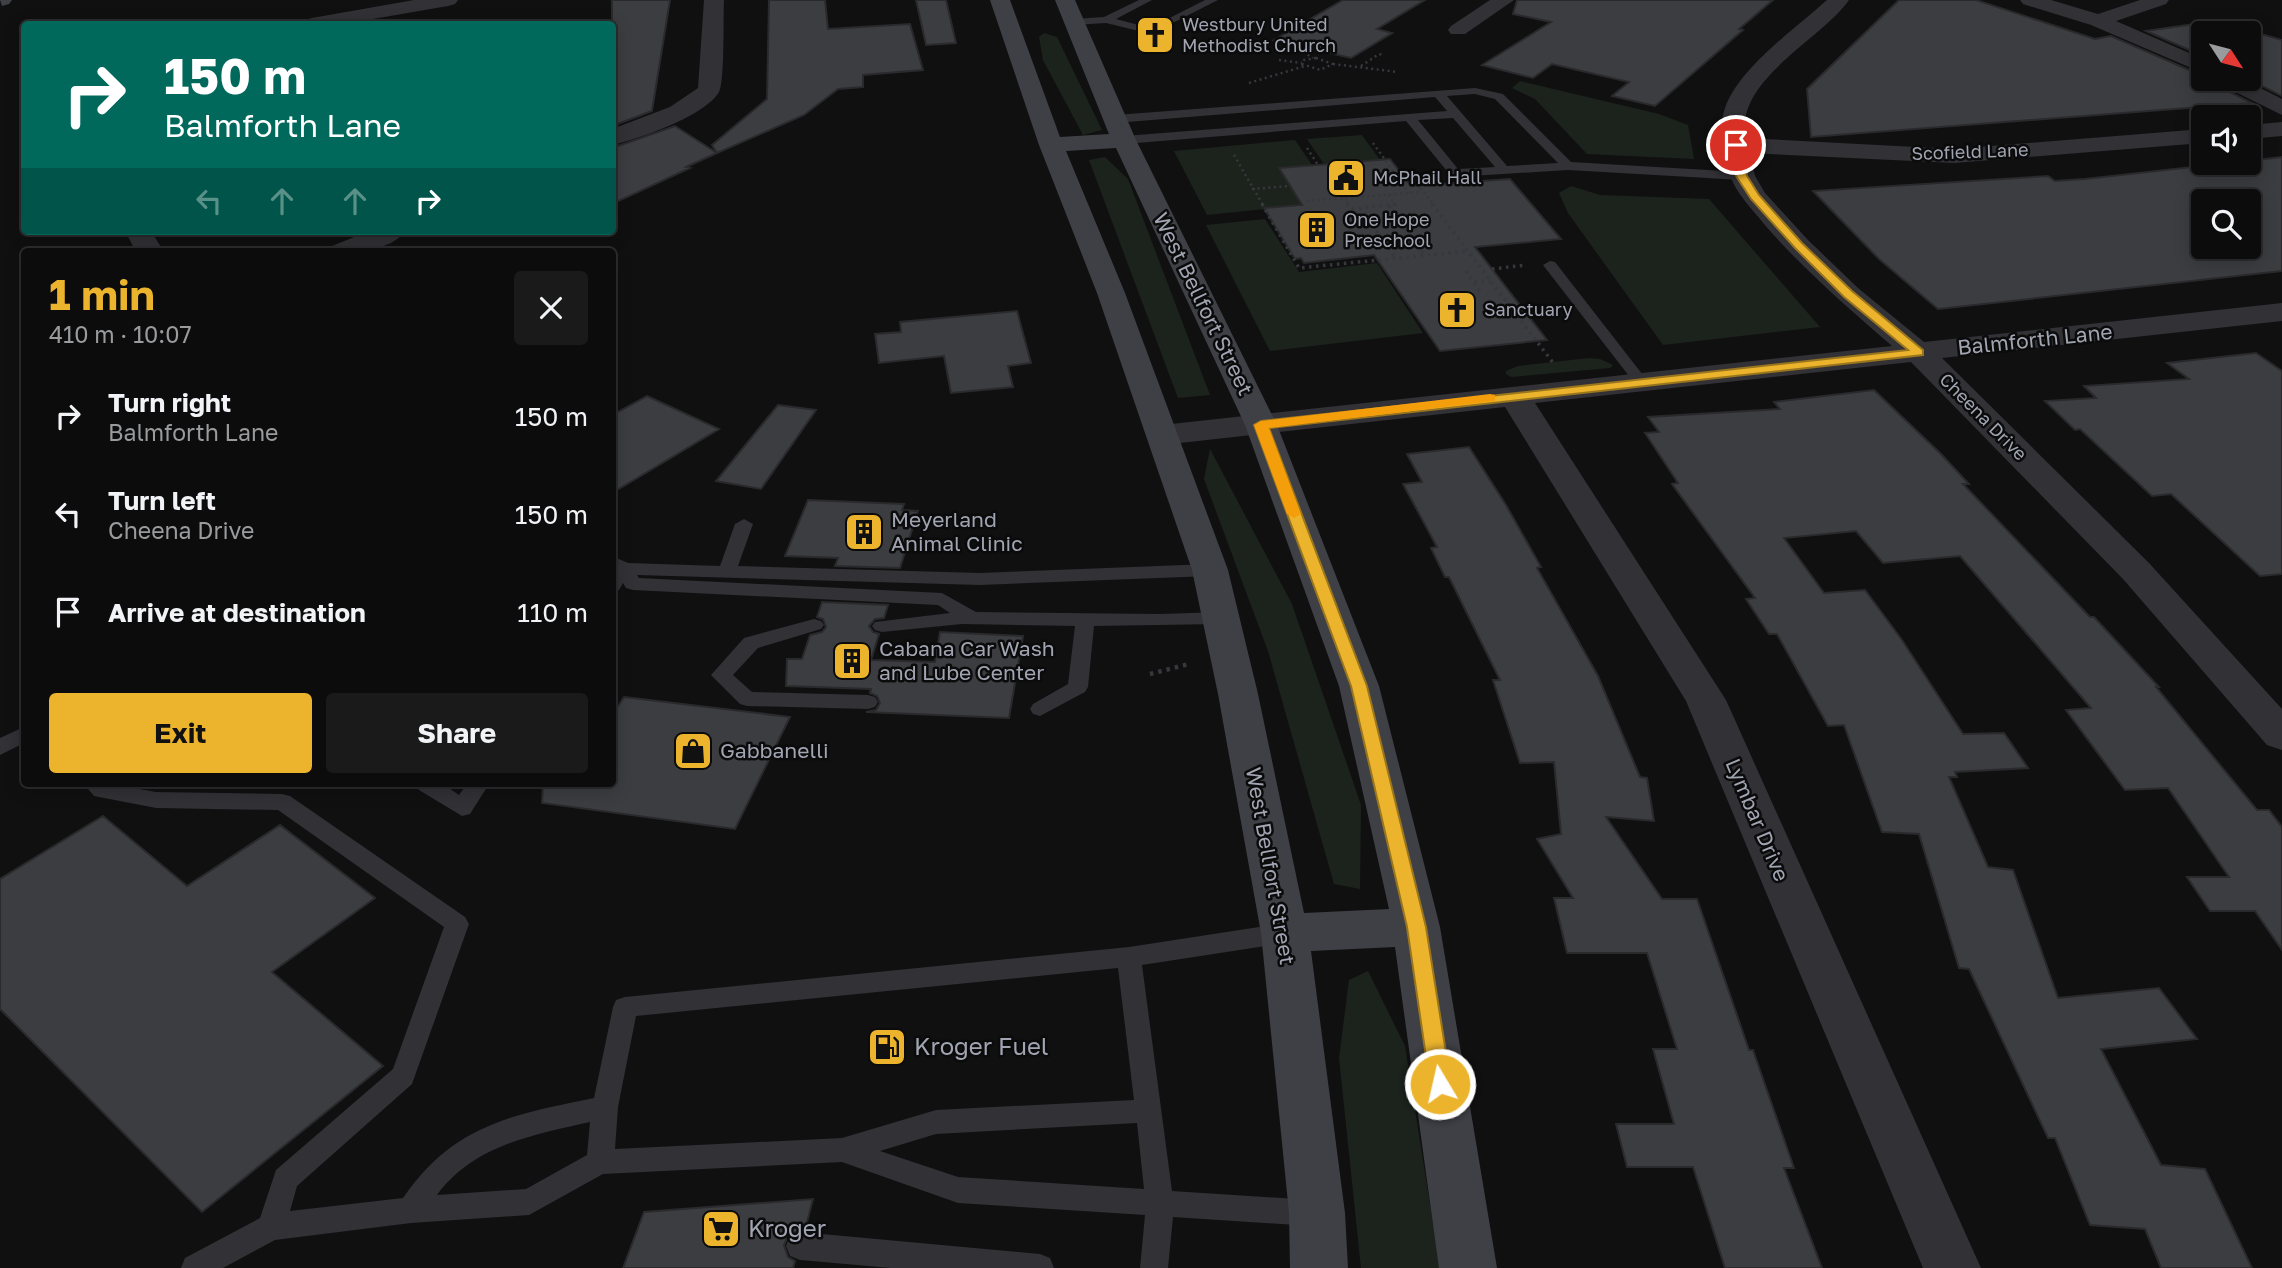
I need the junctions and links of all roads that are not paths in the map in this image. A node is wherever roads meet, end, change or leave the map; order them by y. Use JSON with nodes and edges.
{"nodes":[{"id":1,"x":448,"y":0,"type":"edge"},
{"id":2,"x":714,"y":0,"type":"edge"},
{"id":3,"x":1147,"y":0,"type":"edge"},
{"id":4,"x":1213,"y":0,"type":"edge"},
{"id":5,"x":1504,"y":0,"type":"edge"},
{"id":6,"x":1839,"y":0,"type":"edge"},
{"id":7,"x":2030,"y":0,"type":"edge"},
{"id":8,"x":2159,"y":0,"type":"edge"},
{"id":9,"x":1049,"y":17,"type":"edge"},
{"id":10,"x":374,"y":19,"type":"edge"},
{"id":11,"x":349,"y":21,"type":"edge"},
{"id":12,"x":2098,"y":21,"type":"junction"},
{"id":13,"x":1458,"y":30,"type":"dead end"},
{"id":14,"x":2191,"y":62,"type":"edge"},
{"id":15,"x":2250,"y":91,"type":"edge"},
{"id":16,"x":1438,"y":93,"type":"junction"},
{"id":17,"x":2282,"y":108,"type":"edge"},
{"id":18,"x":1454,"y":114,"type":"junction"},
{"id":19,"x":1157,"y":116,"type":"junction"},
{"id":20,"x":1409,"y":117,"type":"junction"},
{"id":21,"x":2282,"y":129,"type":"edge"},
{"id":22,"x":1119,"y":130,"type":"junction"},
{"id":23,"x":2261,"y":131,"type":"edge"},
{"id":24,"x":616,"y":136,"type":"edge"},
{"id":25,"x":1168,"y":136,"type":"junction"},
{"id":26,"x":2191,"y":137,"type":"edge"},
{"id":27,"x":1051,"y":145,"type":"junction"},
{"id":28,"x":1736,"y":145,"type":"junction"},
{"id":29,"x":1568,"y":166,"type":"junction"},
{"id":30,"x":1504,"y":170,"type":"junction"},
{"id":31,"x":1742,"y":176,"type":"junction"},
{"id":32,"x":383,"y":235,"type":"edge"},
{"id":33,"x":352,"y":248,"type":"edge"},
{"id":34,"x":1550,"y":265,"type":"road end"},
{"id":35,"x":2280,"y":314,"type":"edge"},
{"id":36,"x":1919,"y":353,"type":"junction"},
{"id":37,"x":1642,"y":382,"type":"junction"},
{"id":38,"x":1515,"y":397,"type":"junction"},
{"id":39,"x":1261,"y":425,"type":"junction"},
{"id":40,"x":1162,"y":435,"type":"junction"},
{"id":41,"x":744,"y":524,"type":"dead end"},
{"id":42,"x":618,"y":565,"type":"edge"},
{"id":43,"x":1210,"y":570,"type":"junction"},
{"id":44,"x":727,"y":573,"type":"junction"},
{"id":45,"x":972,"y":618,"type":"junction"},
{"id":46,"x":1222,"y":618,"type":"junction"},
{"id":47,"x":1084,"y":621,"type":"junction"},
{"id":48,"x":814,"y":625,"type":"dead end"},
{"id":49,"x":882,"y":626,"type":"dead end"},
{"id":50,"x":868,"y":702,"type":"dead end"},
{"id":51,"x":1040,"y":709,"type":"dead end"},
{"id":52,"x":2282,"y":735,"type":"edge"},
{"id":53,"x":21,"y":736,"type":"edge"},
{"id":54,"x":0,"y":748,"type":"edge"},
{"id":55,"x":98,"y":787,"type":"edge"},
{"id":56,"x":431,"y":787,"type":"edge"},
{"id":57,"x":476,"y":787,"type":"edge"},
{"id":58,"x":1416,"y":927,"type":"junction"},
{"id":59,"x":1285,"y":933,"type":"junction"},
{"id":60,"x":1129,"y":957,"type":"junction"},
{"id":61,"x":605,"y":1107,"type":"junction"},
{"id":62,"x":1148,"y":1111,"type":"junction"},
{"id":63,"x":842,"y":1150,"type":"junction"},
{"id":64,"x":600,"y":1161,"type":"junction"},
{"id":65,"x":1160,"y":1205,"type":"junction"},
{"id":66,"x":411,"y":1210,"type":"junction"},
{"id":67,"x":1317,"y":1213,"type":"junction"},
{"id":68,"x":271,"y":1227,"type":"junction"},
{"id":69,"x":800,"y":1246,"type":"dead end"},
{"id":70,"x":195,"y":1268,"type":"edge"},
{"id":71,"x":1040,"y":1268,"type":"edge"},
{"id":72,"x":1154,"y":1268,"type":"edge"},
{"id":73,"x":1319,"y":1268,"type":"edge"},
{"id":74,"x":1468,"y":1268,"type":"edge"},
{"id":75,"x":1952,"y":1268,"type":"edge"}],
"edges":[{"from":1,"to":10,"type":"street"},
{"from":2,"to":24,"type":"street"},
{"from":3,"to":9,"type":"lane"},
{"from":4,"to":9,"type":"lane"},
{"from":5,"to":13,"type":"street"},
{"from":6,"to":28,"type":"street","name":"Cheena Drive"},
{"from":7,"to":12,"type":"street"},
{"from":8,"to":12,"type":"street"},
{"from":9,"to":22,"type":"main road","name":"West Bellfort Street"},
{"from":9,"to":27,"type":"main road","name":"West Bellfort Street"},
{"from":10,"to":11,"type":"street"},
{"from":12,"to":14,"type":"street"},
{"from":15,"to":17,"type":"street"},
{"from":16,"to":18,"type":"lane"},
{"from":16,"to":19,"type":"lane"},
{"from":16,"to":29,"type":"lane"},
{"from":18,"to":20,"type":"lane"},
{"from":18,"to":30,"type":"lane"},
{"from":19,"to":22,"type":"lane"},
{"from":19,"to":25,"type":"lane"},
{"from":20,"to":25,"type":"lane"},
{"from":20,"to":30,"type":"lane"},
{"from":21,"to":23,"type":"street"},
{"from":22,"to":25,"type":"lane"},
{"from":22,"to":27,"type":"main road"},
{"from":22,"to":39,"type":"main road","name":"West Bellfort Street"},
{"from":26,"to":28,"type":"street","name":"Scofield Lane"},
{"from":27,"to":40,"type":"main road","name":"West Bellfort Street"},
{"from":28,"to":31,"type":"street","name":"Cheena Drive"},
{"from":29,"to":30,"type":"lane"},
{"from":29,"to":31,"type":"lane"},
{"from":31,"to":36,"type":"street","name":"Cheena Drive"},
{"from":32,"to":33,"type":"street"},
{"from":34,"to":37,"type":"lane"},
{"from":35,"to":36,"type":"street","name":"Balmforth Lane"},
{"from":36,"to":37,"type":"street","name":"Balmforth Lane"},
{"from":36,"to":52,"type":"street","name":"Cheena Drive"},
{"from":37,"to":38,"type":"street","name":"Balmforth Lane"},
{"from":38,"to":39,"type":"street","name":"Balmforth Lane"},
{"from":38,"to":75,"type":"street","name":"Lymbar Drive"},
{"from":39,"to":40,"type":"street","name":"Balmforth Lane"},
{"from":39,"to":58,"type":"main road","name":"West Bellfort Street"},
{"from":40,"to":43,"type":"main road","name":"West Bellfort Street"},
{"from":41,"to":44,"type":"lane"},
{"from":42,"to":44,"type":"lane"},
{"from":42,"to":45,"type":"lane"},
{"from":43,"to":44,"type":"lane"},
{"from":43,"to":46,"type":"main road","name":"West Bellfort Street"},
{"from":45,"to":47,"type":"lane"},
{"from":45,"to":49,"type":"lane"},
{"from":46,"to":47,"type":"lane"},
{"from":46,"to":59,"type":"main road","name":"West Bellfort Street"},
{"from":47,"to":51,"type":"lane"},
{"from":48,"to":50,"type":"lane"},
{"from":53,"to":54,"type":"lane"},
{"from":55,"to":68,"type":"lane"},
{"from":56,"to":57,"type":"lane"},
{"from":58,"to":59,"type":"main road"},
{"from":58,"to":74,"type":"main road","name":"West Bellfort Street"},
{"from":59,"to":60,"type":"lane"},
{"from":59,"to":67,"type":"main road","name":"West Bellfort Street"},
{"from":60,"to":61,"type":"lane"},
{"from":60,"to":62,"type":"lane"},
{"from":61,"to":64,"type":"lane"},
{"from":61,"to":66,"type":"lane"},
{"from":62,"to":63,"type":"lane"},
{"from":62,"to":65,"type":"lane"},
{"from":63,"to":64,"type":"lane"},
{"from":63,"to":65,"type":"lane"},
{"from":64,"to":66,"type":"lane"},
{"from":65,"to":67,"type":"lane"},
{"from":65,"to":72,"type":"lane"},
{"from":66,"to":68,"type":"lane"},
{"from":67,"to":73,"type":"main road","name":"West Bellfort Street"},
{"from":68,"to":70,"type":"lane"},
{"from":69,"to":71,"type":"lane"}]}
